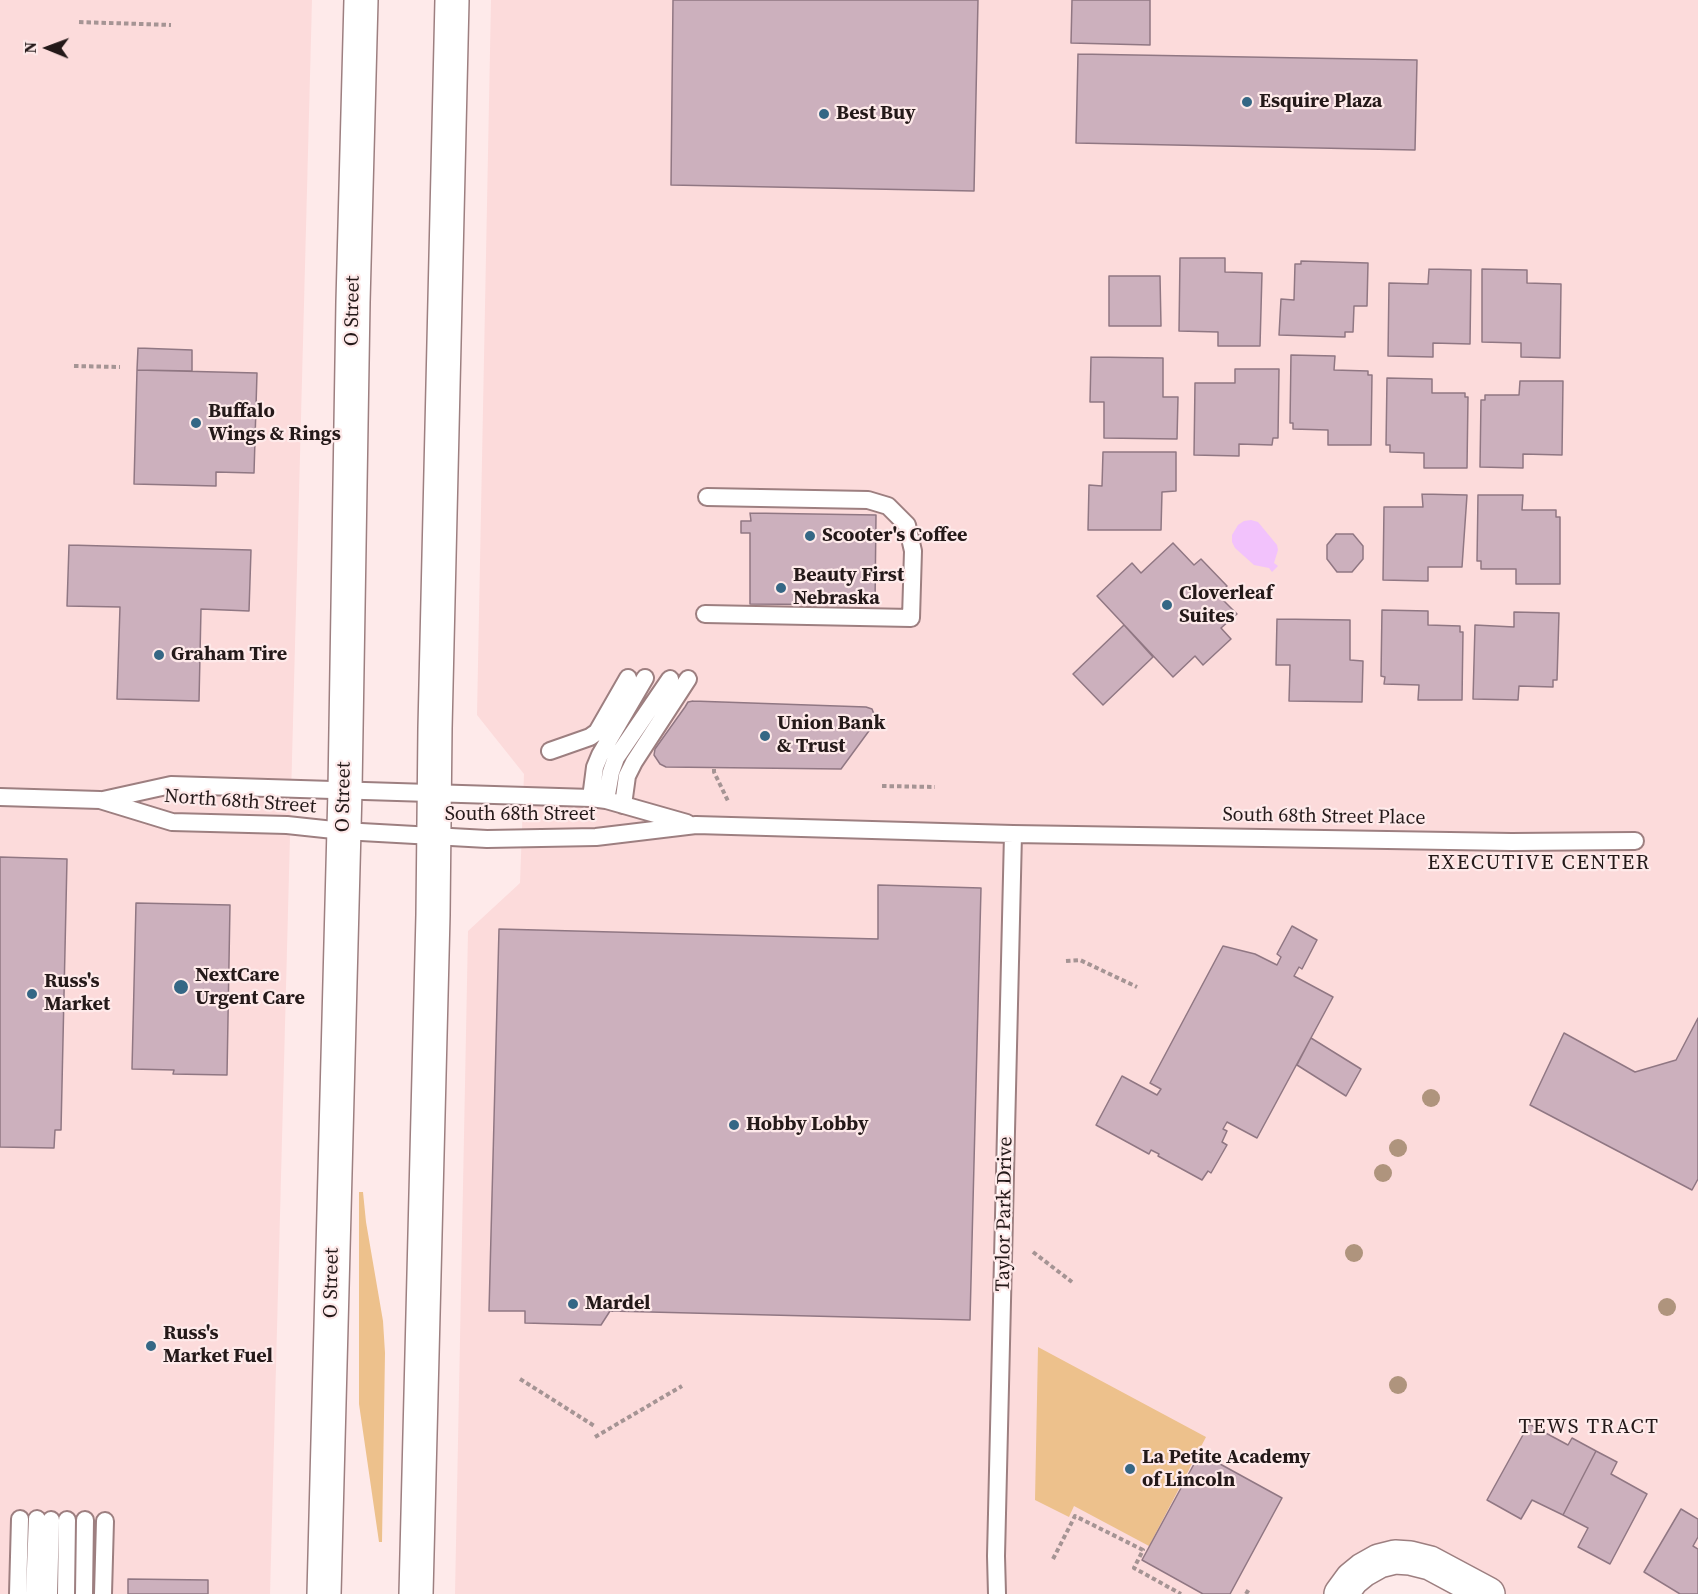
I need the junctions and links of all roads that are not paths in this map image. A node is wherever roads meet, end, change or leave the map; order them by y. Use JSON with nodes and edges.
{"nodes":[{"id":1,"x":361,"y":0,"type":"edge"},
{"id":2,"x":452,"y":0,"type":"edge"},
{"id":3,"x":707,"y":497,"type":"dead end"},
{"id":4,"x":705,"y":614,"type":"dead end"},
{"id":5,"x":628,"y":678,"type":"dead end"},
{"id":6,"x":645,"y":678,"type":"dead end"},
{"id":7,"x":670,"y":679,"type":"dead end"},
{"id":8,"x":688,"y":679,"type":"dead end"},
{"id":9,"x":549,"y":751,"type":"dead end"},
{"id":10,"x":345,"y":790,"type":"junction"},
{"id":11,"x":434,"y":792,"type":"junction"},
{"id":12,"x":0,"y":797,"type":"edge"},
{"id":13,"x":100,"y":800,"type":"junction"},
{"id":14,"x":607,"y":801,"type":"junction"},
{"id":15,"x":696,"y":825,"type":"junction"},
{"id":16,"x":343,"y":831,"type":"junction"},
{"id":17,"x":1013,"y":834,"type":"junction"},
{"id":18,"x":434,"y":836,"type":"junction"},
{"id":19,"x":1635,"y":841,"type":"dead end"},
{"id":20,"x":44,"y":1519,"type":"junction"},
{"id":21,"x":85,"y":1520,"type":"dead end"},
{"id":22,"x":105,"y":1521,"type":"dead end"},
{"id":23,"x":18,"y":1594,"type":"edge"},
{"id":24,"x":34,"y":1594,"type":"edge"},
{"id":25,"x":49,"y":1594,"type":"edge"},
{"id":26,"x":66,"y":1594,"type":"edge"},
{"id":27,"x":84,"y":1594,"type":"edge"},
{"id":28,"x":103,"y":1594,"type":"edge"},
{"id":29,"x":324,"y":1594,"type":"edge"},
{"id":30,"x":416,"y":1594,"type":"edge"},
{"id":31,"x":997,"y":1594,"type":"edge"},
{"id":32,"x":1341,"y":1594,"type":"edge"},
{"id":33,"x":1488,"y":1594,"type":"edge"}],
"edges":[{"from":1,"to":10,"type":"main road","name":"O Street"},
{"from":2,"to":11,"type":"main road"},
{"from":3,"to":4,"type":"lane"},
{"from":5,"to":9,"type":"lane"},
{"from":6,"to":14,"type":"lane"},
{"from":7,"to":14,"type":"lane"},
{"from":8,"to":14,"type":"lane"},
{"from":10,"to":11,"type":"lane","name":"North 68th Street"},
{"from":10,"to":13,"type":"lane","name":"North 68th Street"},
{"from":10,"to":16,"type":"main road","name":"O Street"},
{"from":11,"to":14,"type":"lane","name":"South 68th Street"},
{"from":11,"to":18,"type":"main road"},
{"from":12,"to":13,"type":"lane","name":"North 68th Street"},
{"from":13,"to":16,"type":"lane","name":"North 68th Street"},
{"from":14,"to":15,"type":"lane","name":"South 68th Street"},
{"from":15,"to":17,"type":"lane","name":"South 68th Street"},
{"from":15,"to":18,"type":"lane","name":"South 68th Street"},
{"from":16,"to":18,"type":"lane","name":"South 68th Street"},
{"from":16,"to":29,"type":"main road","name":"O Street"},
{"from":17,"to":19,"type":"lane","name":"South 68th Street Place"},
{"from":17,"to":31,"type":"lane","name":"Taylor Park Drive"},
{"from":18,"to":30,"type":"main road"},
{"from":20,"to":23,"type":"lane"},
{"from":20,"to":24,"type":"lane"},
{"from":20,"to":25,"type":"lane"},
{"from":20,"to":26,"type":"lane"},
{"from":21,"to":27,"type":"lane"},
{"from":22,"to":28,"type":"lane"},
{"from":32,"to":33,"type":"main road"}]}
